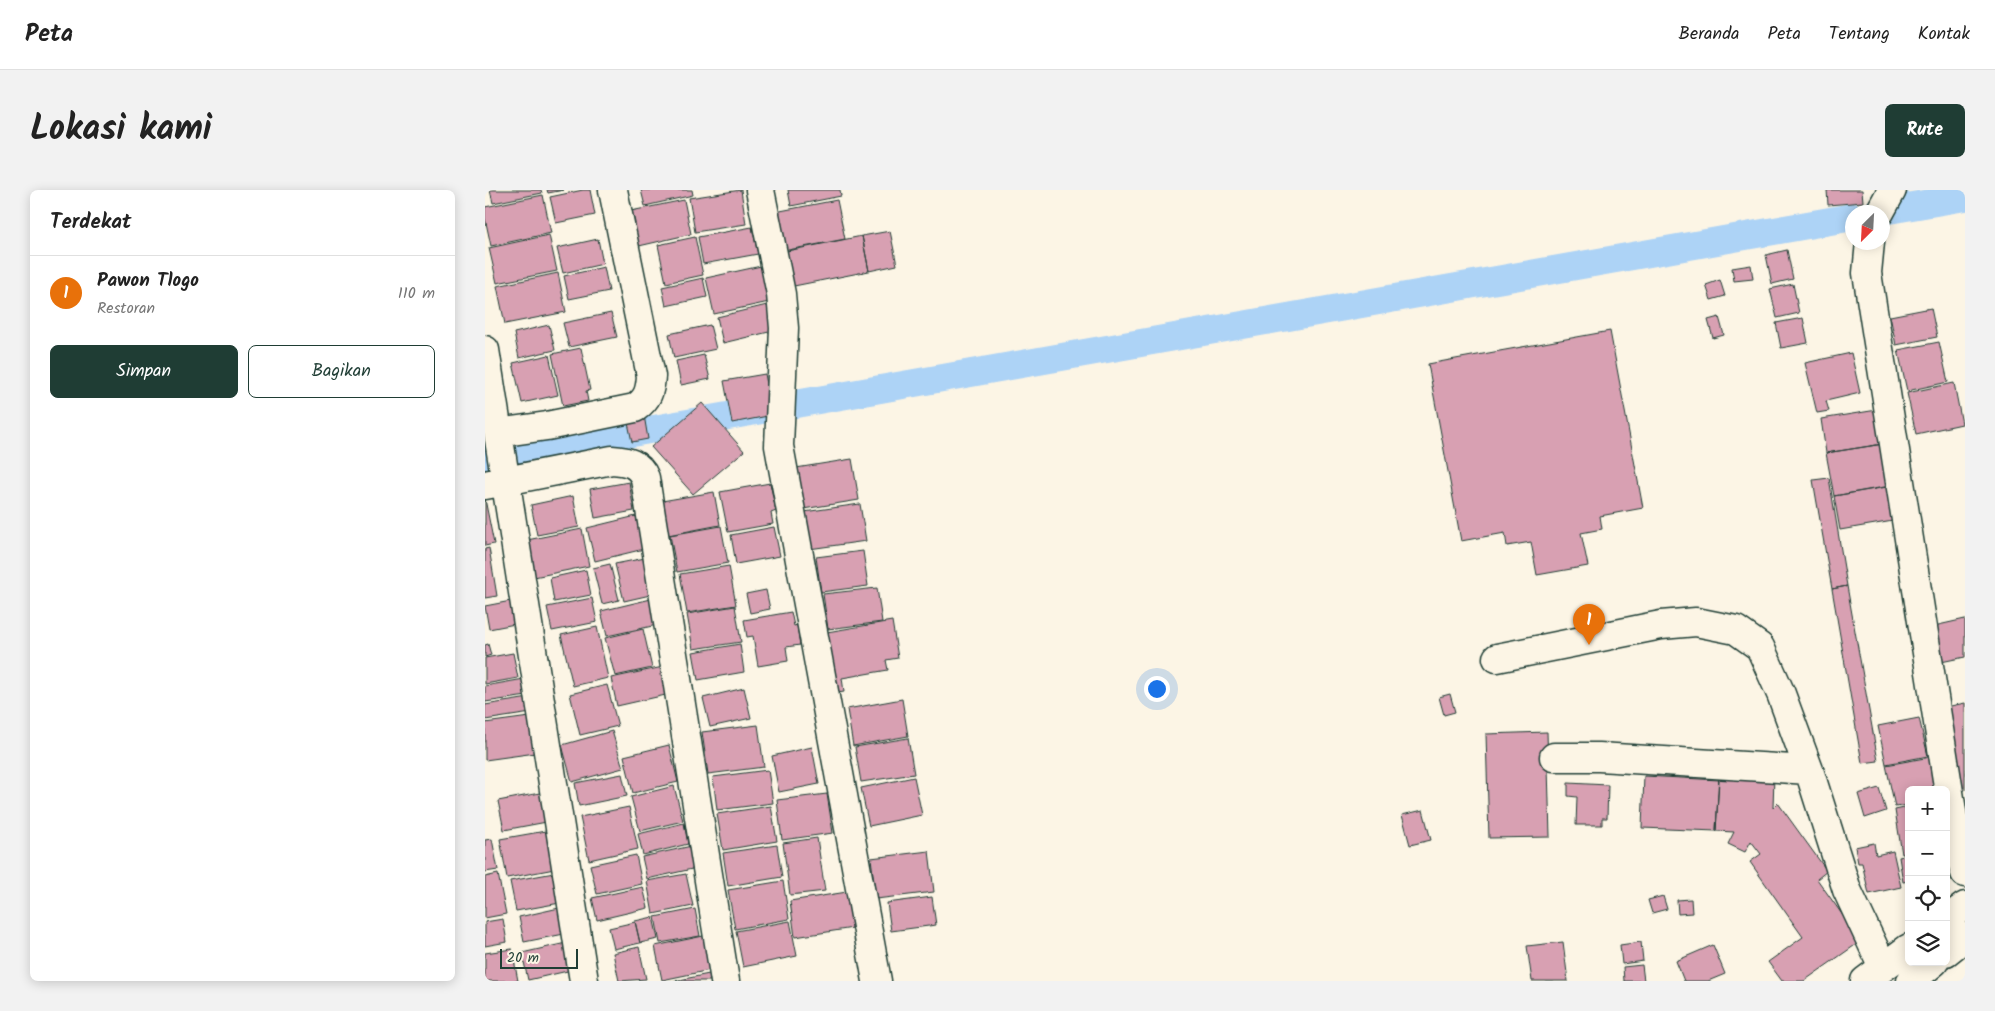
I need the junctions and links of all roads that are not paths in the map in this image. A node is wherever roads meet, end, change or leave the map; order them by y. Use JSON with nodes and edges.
{"nodes":[{"id":1,"x":613,"y":190,"type":"edge"},
{"id":2,"x":759,"y":190,"type":"edge"},
{"id":3,"x":1869,"y":250,"type":"edge"},
{"id":4,"x":485,"y":350,"type":"edge"},
{"id":5,"x":499,"y":436,"type":"junction"},
{"id":6,"x":498,"y":479,"type":"edge"},
{"id":7,"x":1497,"y":658,"type":"dead end"},
{"id":8,"x":1554,"y":757,"type":"dead end"},
{"id":9,"x":1809,"y":770,"type":"junction"},
{"id":10,"x":1965,"y":873,"type":"edge"},
{"id":11,"x":1965,"y":906,"type":"edge"},
{"id":12,"x":1950,"y":917,"type":"edge"},
{"id":13,"x":1965,"y":937,"type":"edge"},
{"id":14,"x":1950,"y":949,"type":"edge"},
{"id":15,"x":1905,"y":951,"type":"edge"},
{"id":16,"x":1929,"y":966,"type":"edge"},
{"id":17,"x":1874,"y":974,"type":"edge"},
{"id":18,"x":584,"y":981,"type":"edge"},
{"id":19,"x":725,"y":981,"type":"edge"},
{"id":20,"x":877,"y":981,"type":"edge"},
{"id":21,"x":1911,"y":981,"type":"edge"}],
"edges":[{"from":1,"to":5,"type":"main road"},
{"from":2,"to":20,"type":"main road"},
{"from":3,"to":10,"type":"main road"},
{"from":4,"to":5,"type":"main road"},
{"from":5,"to":6,"type":"main road"},
{"from":6,"to":18,"type":"main road"},
{"from":6,"to":19,"type":"main road"},
{"from":7,"to":9,"type":"main road"},
{"from":8,"to":9,"type":"main road"},
{"from":9,"to":17,"type":"main road"},
{"from":11,"to":12,"type":"main road"},
{"from":13,"to":14,"type":"main road"},
{"from":15,"to":17,"type":"main road"},
{"from":16,"to":21,"type":"main road"}]}
